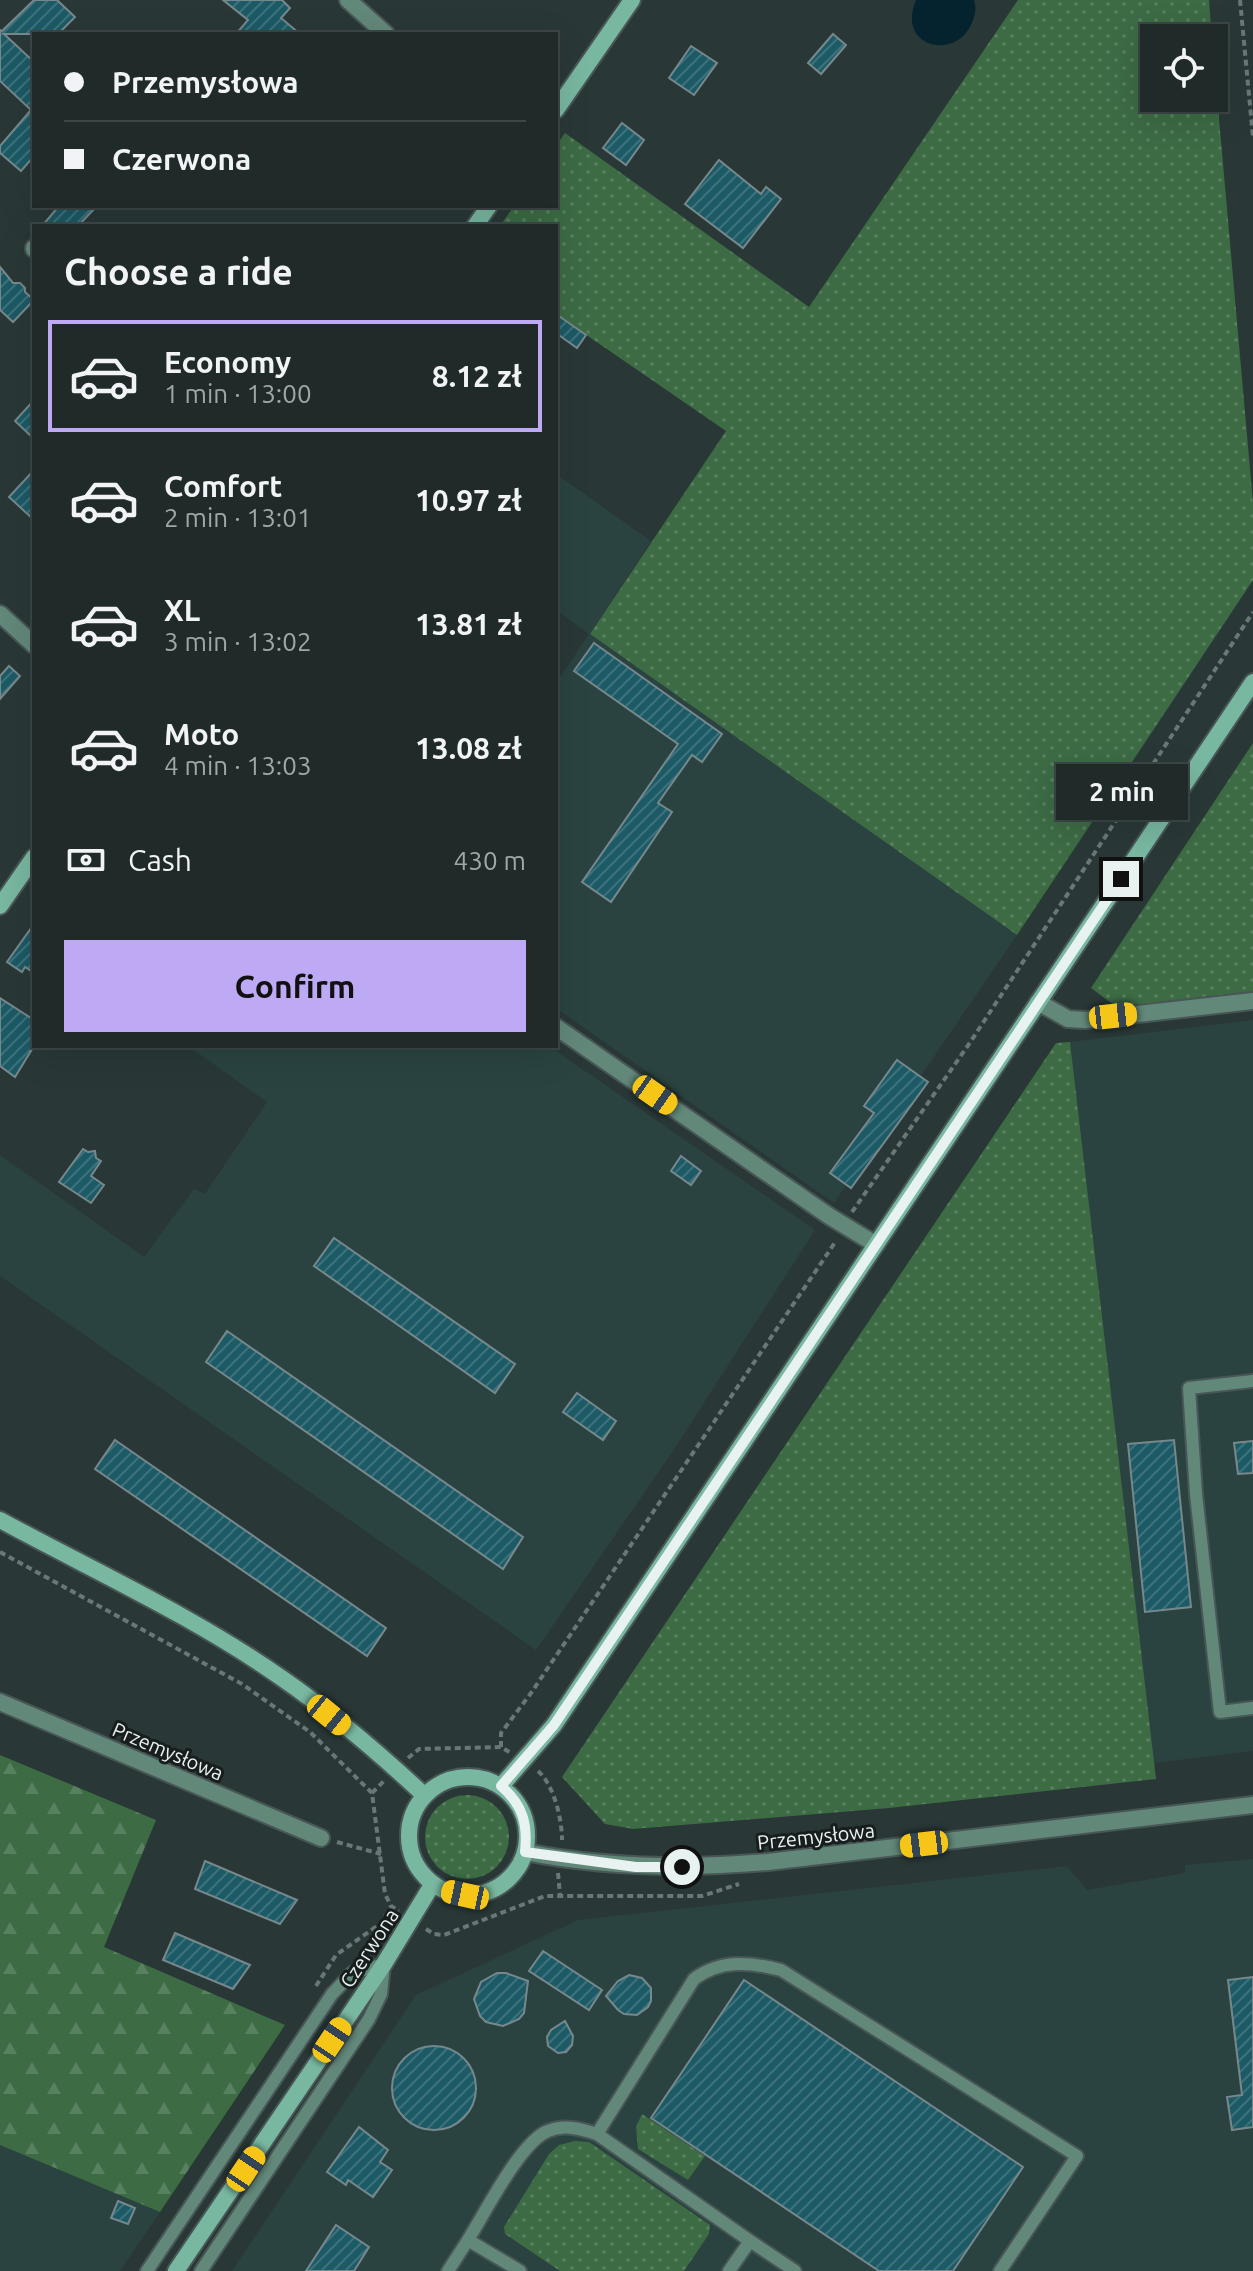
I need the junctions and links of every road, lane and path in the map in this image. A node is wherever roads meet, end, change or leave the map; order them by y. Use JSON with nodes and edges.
{"nodes":[{"id":1,"x":348,"y":0,"type":"edge"},
{"id":2,"x":632,"y":0,"type":"edge"},
{"id":3,"x":1240,"y":0,"type":"edge"},
{"id":4,"x":384,"y":32,"type":"edge"},
{"id":5,"x":558,"y":107,"type":"edge"},
{"id":6,"x":1253,"y":137,"type":"edge"},
{"id":7,"x":1253,"y":612,"type":"edge"},
{"id":8,"x":0,"y":614,"type":"edge"},
{"id":9,"x":32,"y":643,"type":"edge"},
{"id":10,"x":1253,"y":682,"type":"edge"},
{"id":11,"x":32,"y":860,"type":"edge"},
{"id":12,"x":0,"y":906,"type":"edge"},
{"id":13,"x":1253,"y":1001,"type":"edge"},
{"id":14,"x":1038,"y":1002,"type":"junction"},
{"id":15,"x":558,"y":1028,"type":"edge"},
{"id":16,"x":846,"y":1226,"type":"junction"},
{"id":17,"x":875,"y":1244,"type":"junction"},
{"id":18,"x":1253,"y":1381,"type":"edge"},
{"id":19,"x":0,"y":1520,"type":"edge"},
{"id":20,"x":0,"y":1552,"type":"edge"},
{"id":21,"x":0,"y":1702,"type":"edge"},
{"id":22,"x":1253,"y":1708,"type":"edge"},
{"id":23,"x":419,"y":1749,"type":"dead end"},
{"id":24,"x":542,"y":1774,"type":"dead end"},
{"id":25,"x":501,"y":1786,"type":"junction"},
{"id":26,"x":424,"y":1795,"type":"junction"},
{"id":27,"x":1253,"y":1805,"type":"edge"},
{"id":28,"x":321,"y":1838,"type":"joint"},
{"id":29,"x":562,"y":1840,"type":"dead end"},
{"id":30,"x":525,"y":1852,"type":"junction"},
{"id":31,"x":381,"y":1854,"type":"junction"},
{"id":32,"x":557,"y":1878,"type":"dead end"},
{"id":33,"x":747,"y":1881,"type":"dead end"},
{"id":34,"x":432,"y":1885,"type":"junction"},
{"id":35,"x":560,"y":1896,"type":"junction"},
{"id":36,"x":391,"y":1906,"type":"dead end"},
{"id":37,"x":434,"y":1934,"type":"dead end"},
{"id":38,"x":384,"y":1964,"type":"junction"},
{"id":39,"x":597,"y":2134,"type":"junction"},
{"id":40,"x":468,"y":2240,"type":"junction"},
{"id":41,"x":750,"y":2241,"type":"junction"},
{"id":42,"x":147,"y":2271,"type":"edge"},
{"id":43,"x":176,"y":2271,"type":"edge"},
{"id":44,"x":201,"y":2271,"type":"edge"},
{"id":45,"x":448,"y":2271,"type":"edge"},
{"id":46,"x":520,"y":2271,"type":"edge"},
{"id":47,"x":729,"y":2271,"type":"edge"},
{"id":48,"x":795,"y":2271,"type":"edge"},
{"id":49,"x":1000,"y":2271,"type":"edge"}],
"edges":[{"from":1,"to":4,"type":"street"},
{"from":2,"to":5,"type":"main road"},
{"from":3,"to":6,"type":"path"},
{"from":7,"to":16,"type":"path"},
{"from":8,"to":9,"type":"street"},
{"from":10,"to":14,"type":"main road"},
{"from":11,"to":12,"type":"main road"},
{"from":13,"to":14,"type":"street"},
{"from":14,"to":17,"type":"main road"},
{"from":15,"to":16,"type":"street"},
{"from":16,"to":17,"type":"street"},
{"from":16,"to":23,"type":"path"},
{"from":17,"to":25,"type":"main road"},
{"from":18,"to":22,"type":"lane"},
{"from":19,"to":26,"type":"main road"},
{"from":20,"to":31,"type":"path"},
{"from":21,"to":28,"type":"street","name":"Przemysłowa"},
{"from":24,"to":29,"type":"path"},
{"from":25,"to":26,"type":"main road"},
{"from":25,"to":30,"type":"main road"},
{"from":26,"to":34,"type":"main road"},
{"from":27,"to":30,"type":"street","name":"Przemysłowa"},
{"from":28,"to":31,"type":"path"},
{"from":30,"to":34,"type":"main road"},
{"from":31,"to":36,"type":"path"},
{"from":32,"to":35,"type":"path"},
{"from":33,"to":35,"type":"path"},
{"from":34,"to":38,"type":"main road","name":"Czerwona"},
{"from":35,"to":37,"type":"path"},
{"from":38,"to":42,"type":"lane"},
{"from":38,"to":43,"type":"main road","name":"Czerwona"},
{"from":38,"to":44,"type":"lane"},
{"from":39,"to":40,"type":"lane"},
{"from":39,"to":41,"type":"lane"},
{"from":39,"to":49,"type":"lane"},
{"from":40,"to":45,"type":"lane"},
{"from":40,"to":46,"type":"lane"},
{"from":41,"to":47,"type":"lane"},
{"from":41,"to":48,"type":"lane"}]}
